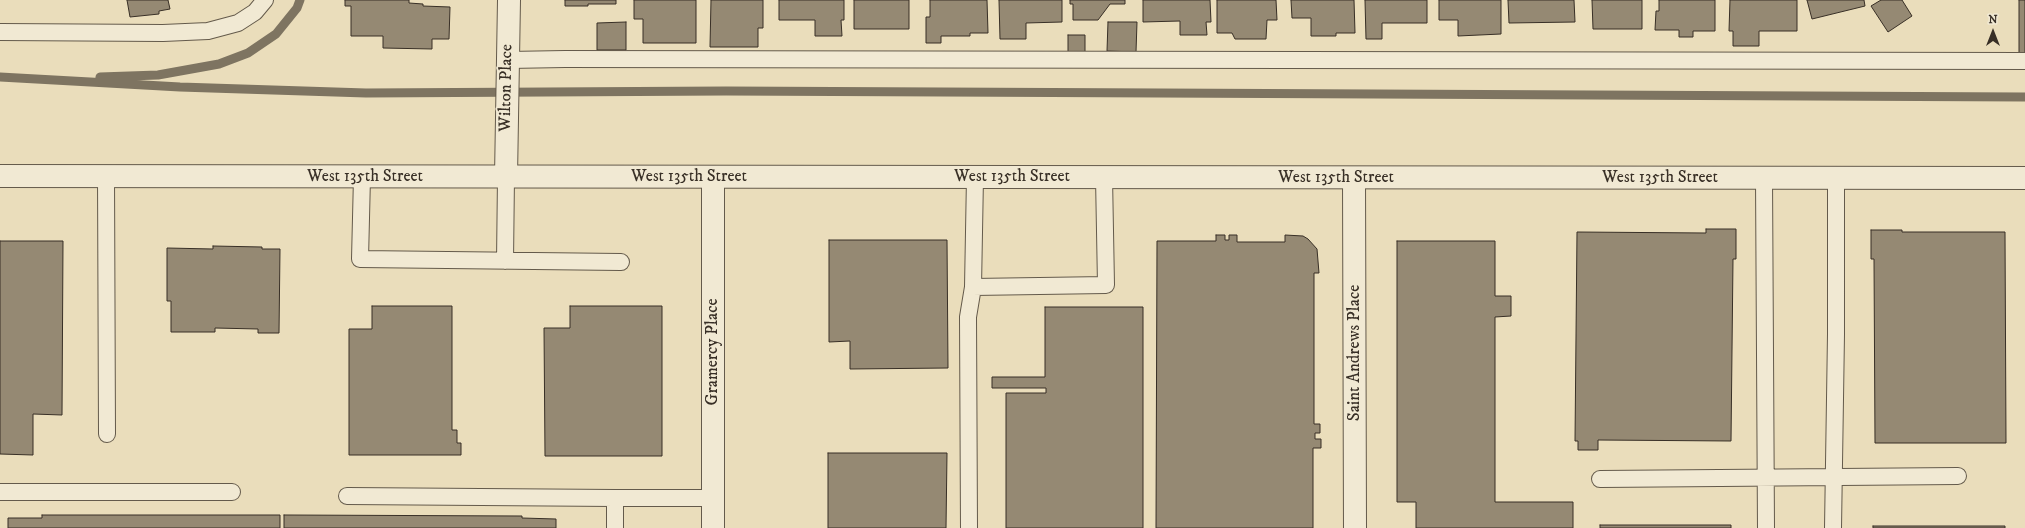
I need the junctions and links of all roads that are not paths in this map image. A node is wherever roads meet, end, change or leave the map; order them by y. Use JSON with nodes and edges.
{"nodes":[{"id":1,"x":264,"y":0,"type":"edge"},
{"id":2,"x":509,"y":0,"type":"edge"},
{"id":3,"x":0,"y":32,"type":"edge"},
{"id":4,"x":2025,"y":62,"type":"edge"},
{"id":5,"x":508,"y":64,"type":"junction"},
{"id":6,"x":0,"y":176,"type":"edge"},
{"id":7,"x":106,"y":176,"type":"junction"},
{"id":8,"x":362,"y":177,"type":"junction"},
{"id":9,"x":506,"y":177,"type":"junction"},
{"id":10,"x":713,"y":177,"type":"junction"},
{"id":11,"x":975,"y":177,"type":"junction"},
{"id":12,"x":1104,"y":177,"type":"junction"},
{"id":13,"x":1354,"y":178,"type":"junction"},
{"id":14,"x":1764,"y":178,"type":"junction"},
{"id":15,"x":1836,"y":178,"type":"junction"},
{"id":16,"x":2025,"y":178,"type":"edge"},
{"id":17,"x":505,"y":261,"type":"junction"},
{"id":18,"x":621,"y":262,"type":"dead end"},
{"id":19,"x":974,"y":286,"type":"junction"},
{"id":20,"x":107,"y":434,"type":"dead end"},
{"id":21,"x":1958,"y":476,"type":"dead end"},
{"id":22,"x":1766,"y":477,"type":"junction"},
{"id":23,"x":1834,"y":477,"type":"junction"},
{"id":24,"x":1600,"y":479,"type":"dead end"},
{"id":25,"x":0,"y":492,"type":"edge"},
{"id":26,"x":232,"y":492,"type":"dead end"},
{"id":27,"x":347,"y":496,"type":"dead end"},
{"id":28,"x":615,"y":498,"type":"junction"},
{"id":29,"x":713,"y":498,"type":"junction"},
{"id":30,"x":615,"y":528,"type":"edge"},
{"id":31,"x":713,"y":528,"type":"edge"},
{"id":32,"x":970,"y":528,"type":"edge"},
{"id":33,"x":1355,"y":528,"type":"edge"},
{"id":34,"x":1766,"y":528,"type":"edge"},
{"id":35,"x":1834,"y":528,"type":"edge"}],
"edges":[{"from":1,"to":3,"type":"lane"},
{"from":2,"to":5,"type":"street","name":"Wilton Place"},
{"from":4,"to":5,"type":"lane"},
{"from":5,"to":9,"type":"street","name":"Wilton Place"},
{"from":6,"to":7,"type":"street","name":"West 135th Street"},
{"from":7,"to":8,"type":"street","name":"West 135th Street"},
{"from":7,"to":20,"type":"lane"},
{"from":8,"to":9,"type":"street","name":"West 135th Street"},
{"from":8,"to":17,"type":"lane"},
{"from":9,"to":10,"type":"street","name":"West 135th Street"},
{"from":9,"to":17,"type":"lane"},
{"from":10,"to":11,"type":"street","name":"West 135th Street"},
{"from":10,"to":29,"type":"street","name":"Gramercy Place"},
{"from":11,"to":12,"type":"street","name":"West 135th Street"},
{"from":11,"to":19,"type":"lane"},
{"from":12,"to":13,"type":"street","name":"West 135th Street"},
{"from":12,"to":19,"type":"lane"},
{"from":13,"to":14,"type":"street","name":"West 135th Street"},
{"from":13,"to":33,"type":"street","name":"Saint Andrews Place"},
{"from":14,"to":15,"type":"street","name":"West 135th Street"},
{"from":14,"to":22,"type":"lane"},
{"from":15,"to":16,"type":"street","name":"West 135th Street"},
{"from":15,"to":23,"type":"lane"},
{"from":17,"to":18,"type":"lane"},
{"from":19,"to":32,"type":"lane"},
{"from":21,"to":23,"type":"lane"},
{"from":22,"to":23,"type":"lane"},
{"from":22,"to":24,"type":"lane"},
{"from":22,"to":34,"type":"lane"},
{"from":23,"to":35,"type":"lane"},
{"from":25,"to":26,"type":"lane"},
{"from":27,"to":28,"type":"lane"},
{"from":28,"to":29,"type":"lane"},
{"from":28,"to":30,"type":"lane"},
{"from":29,"to":31,"type":"street","name":"Gramercy Place"}]}
